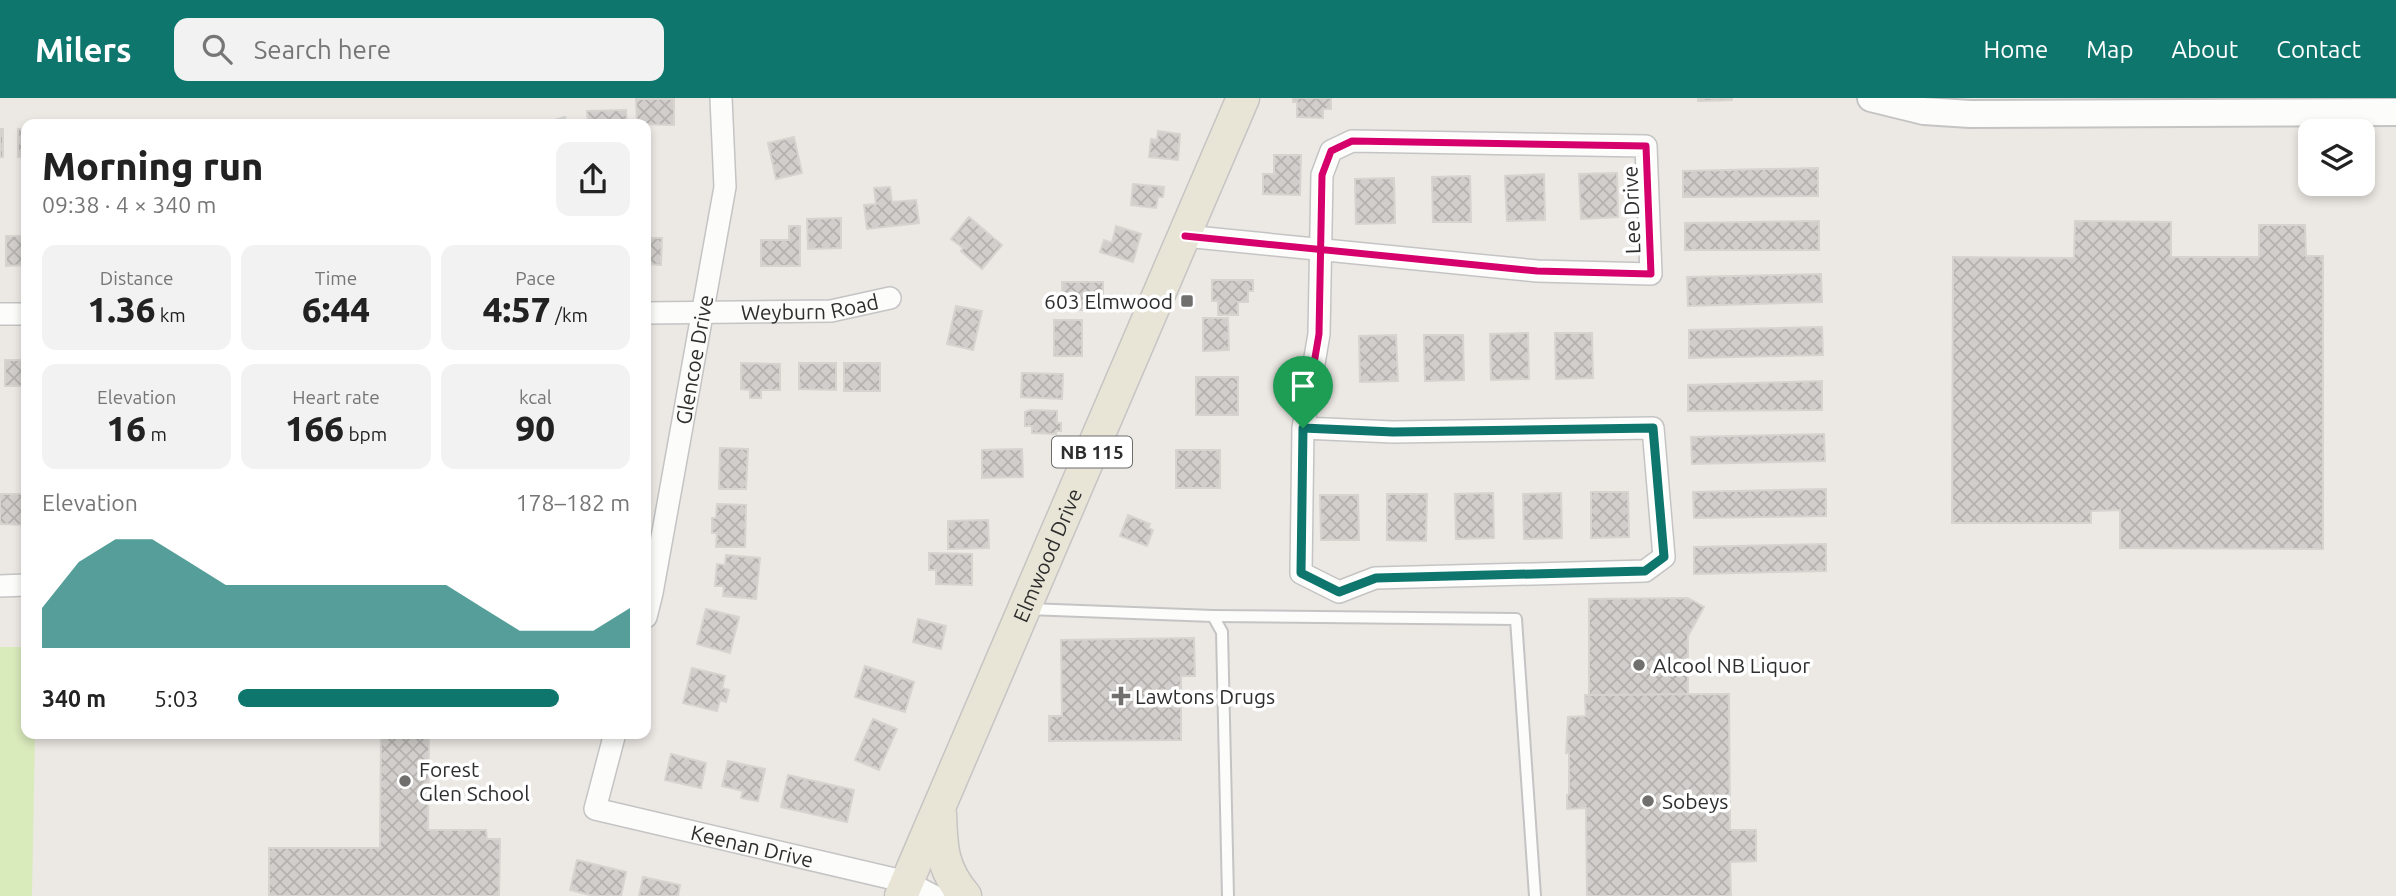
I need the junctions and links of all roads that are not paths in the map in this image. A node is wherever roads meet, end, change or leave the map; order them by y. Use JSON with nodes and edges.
{"nodes":[{"id":1,"x":722,"y":98,"type":"edge"},
{"id":2,"x":1243,"y":98,"type":"edge"},
{"id":3,"x":1871,"y":98,"type":"edge"},
{"id":4,"x":2396,"y":111,"type":"edge"},
{"id":5,"x":1185,"y":236,"type":"junction"},
{"id":6,"x":1320,"y":250,"type":"junction"},
{"id":7,"x":890,"y":298,"type":"dead end"},
{"id":8,"x":651,"y":313,"type":"edge"},
{"id":9,"x":701,"y":313,"type":"junction"},
{"id":10,"x":0,"y":314,"type":"edge"},
{"id":11,"x":21,"y":314,"type":"edge"},
{"id":12,"x":1303,"y":428,"type":"junction"},
{"id":13,"x":651,"y":584,"type":"edge"},
{"id":14,"x":21,"y":585,"type":"edge"},
{"id":15,"x":0,"y":586,"type":"edge"},
{"id":16,"x":1025,"y":609,"type":"junction"},
{"id":17,"x":1213,"y":616,"type":"junction"},
{"id":18,"x":613,"y":739,"type":"edge"},
{"id":19,"x":940,"y":806,"type":"junction"},
{"id":20,"x":914,"y":891,"type":"edge"},
{"id":21,"x":965,"y":896,"type":"edge"},
{"id":22,"x":1228,"y":896,"type":"edge"},
{"id":23,"x":1535,"y":896,"type":"edge"}],
"edges":[{"from":1,"to":9,"type":"street","name":"Glencoe Drive"},
{"from":2,"to":5,"type":"main road","name":"Elmwood Drive","number":"NB 115"},
{"from":3,"to":4,"type":"street"},
{"from":5,"to":6,"type":"street"},
{"from":5,"to":16,"type":"main road","name":"Elmwood Drive","number":"NB 115"},
{"from":6,"to":6,"type":"street","name":"Lee Drive"},
{"from":6,"to":12,"type":"street"},
{"from":7,"to":9,"type":"street","name":"Weyburn Road"},
{"from":8,"to":9,"type":"street","name":"Weyburn Road"},
{"from":9,"to":13,"type":"street","name":"Glencoe Drive"},
{"from":10,"to":11,"type":"street"},
{"from":12,"to":12,"type":"street"},
{"from":14,"to":15,"type":"street"},
{"from":16,"to":17,"type":"lane"},
{"from":16,"to":19,"type":"main road","name":"Elmwood Drive","number":"NB 115"},
{"from":17,"to":22,"type":"lane"},
{"from":17,"to":23,"type":"lane"},
{"from":18,"to":20,"type":"street","name":"Keenan Drive"},
{"from":19,"to":20,"type":"main road","name":"Elmwood Drive","number":"NB 115"},
{"from":19,"to":21,"type":"main road"}]}
